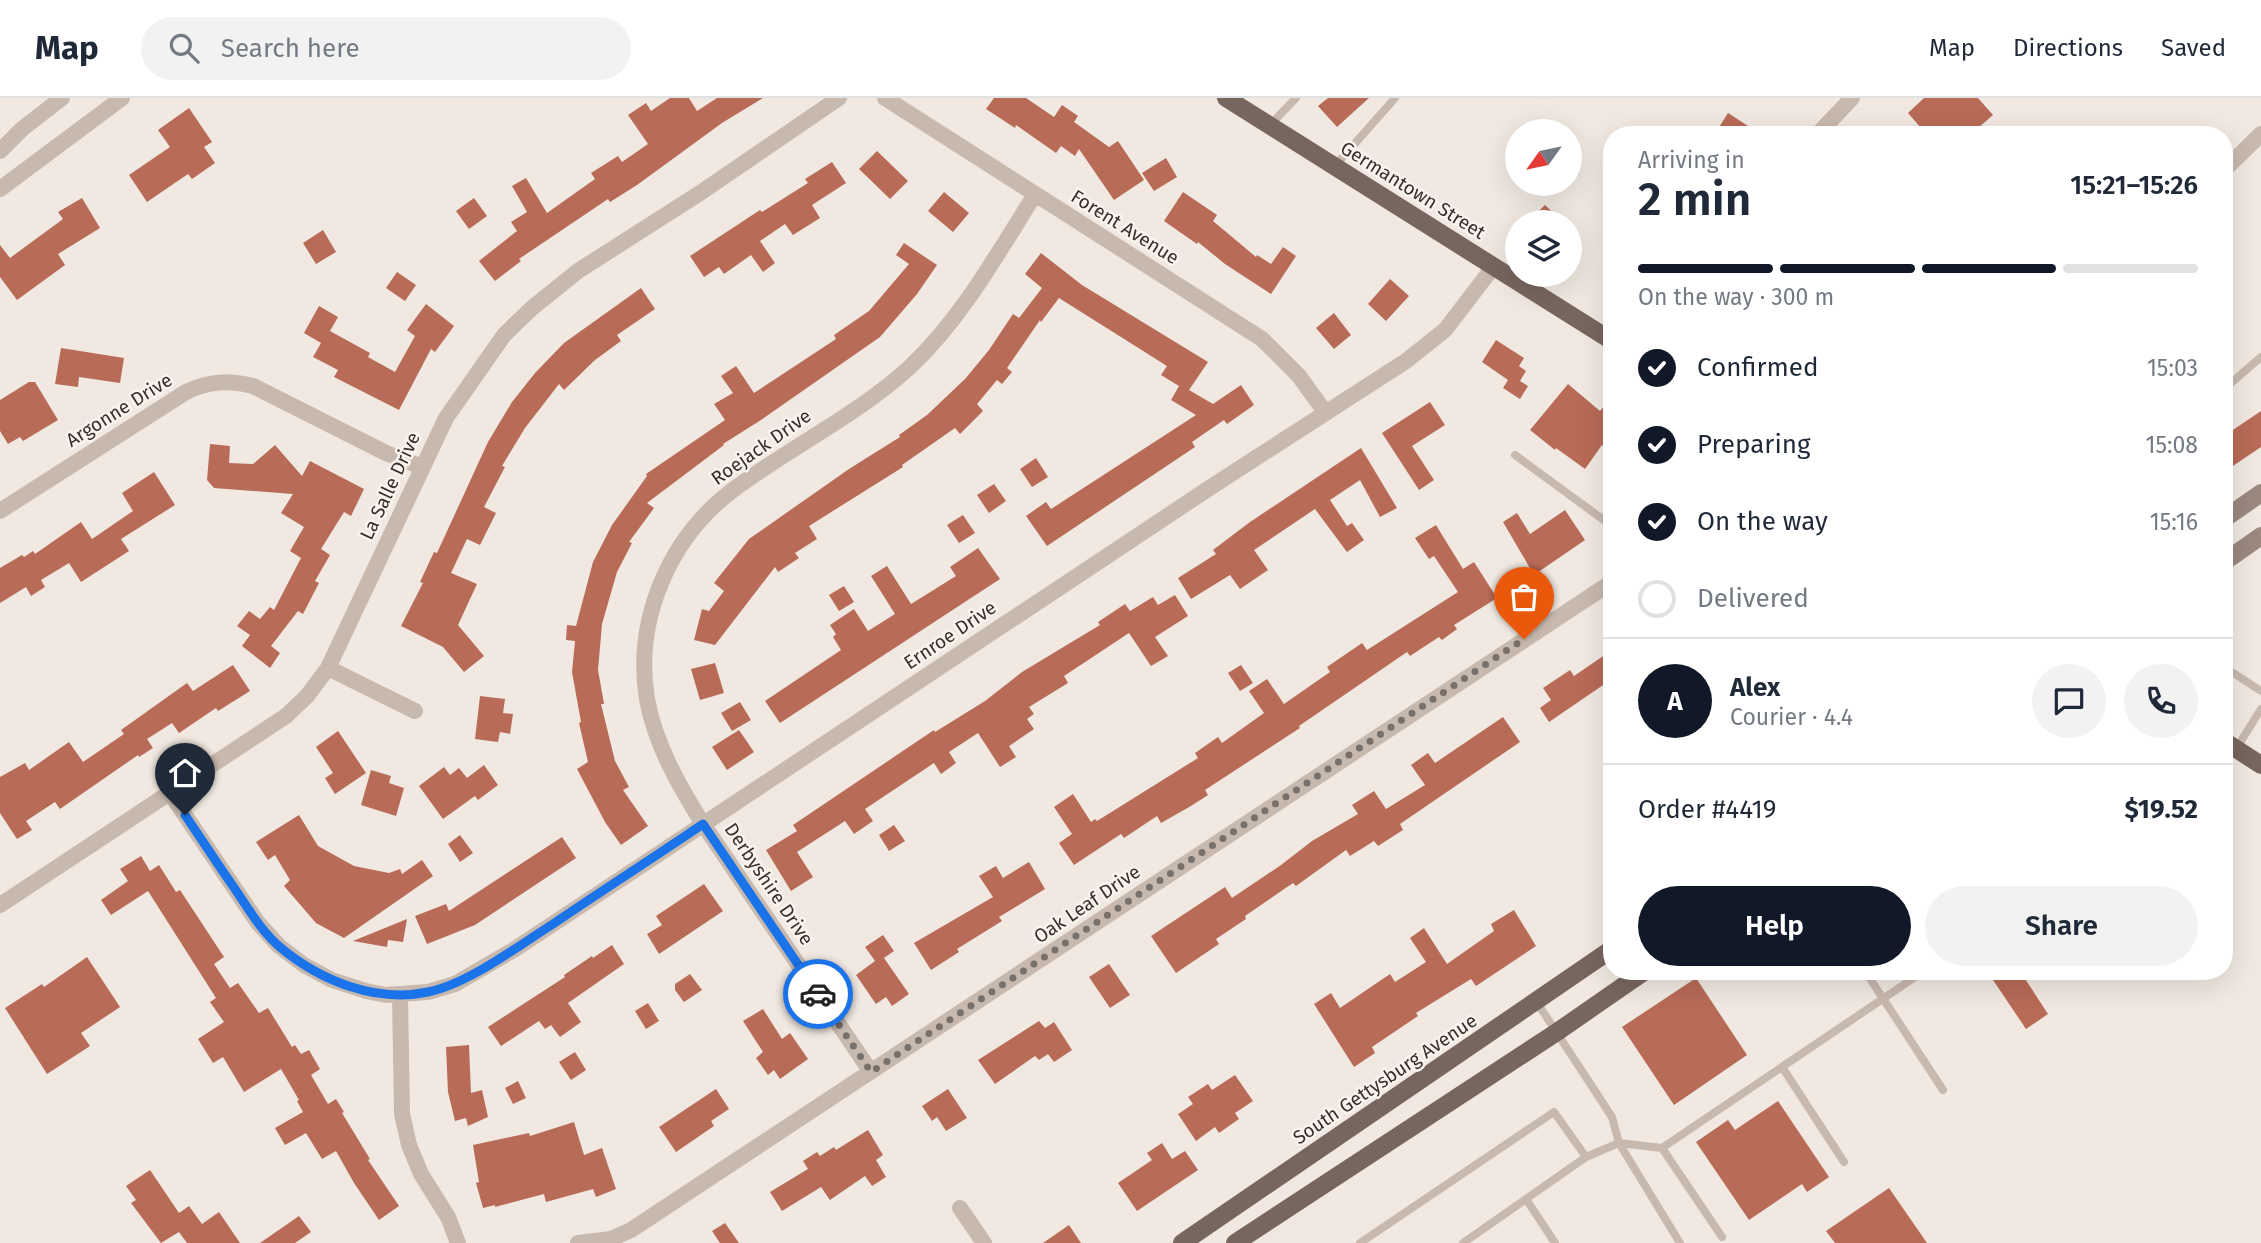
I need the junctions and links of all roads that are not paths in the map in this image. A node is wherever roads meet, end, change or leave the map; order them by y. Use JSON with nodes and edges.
{"nodes":[{"id":1,"x":62,"y":98,"type":"edge"},
{"id":2,"x":122,"y":98,"type":"edge"},
{"id":3,"x":839,"y":98,"type":"edge"},
{"id":4,"x":885,"y":98,"type":"edge"},
{"id":5,"x":1226,"y":98,"type":"edge"},
{"id":6,"x":1296,"y":98,"type":"edge"},
{"id":7,"x":1395,"y":98,"type":"edge"},
{"id":8,"x":1852,"y":98,"type":"edge"},
{"id":9,"x":1270,"y":125,"type":"junction"},
{"id":10,"x":1826,"y":126,"type":"edge"},
{"id":11,"x":2261,"y":134,"type":"edge"},
{"id":12,"x":0,"y":151,"type":"edge"},
{"id":13,"x":2233,"y":161,"type":"edge"},
{"id":14,"x":1335,"y":166,"type":"junction"},
{"id":15,"x":0,"y":189,"type":"edge"},
{"id":16,"x":1034,"y":196,"type":"junction"},
{"id":17,"x":1494,"y":266,"type":"junction"},
{"id":18,"x":1603,"y":335,"type":"edge"},
{"id":19,"x":2261,"y":356,"type":"edge"},
{"id":20,"x":2233,"y":380,"type":"edge"},
{"id":21,"x":1325,"y":412,"type":"junction"},
{"id":22,"x":1515,"y":455,"type":"dead end"},
{"id":23,"x":422,"y":467,"type":"junction"},
{"id":24,"x":2261,"y":493,"type":"edge"},
{"id":25,"x":0,"y":511,"type":"edge"},
{"id":26,"x":2233,"y":513,"type":"edge"},
{"id":27,"x":1603,"y":519,"type":"edge"},
{"id":28,"x":2261,"y":536,"type":"edge"},
{"id":29,"x":2233,"y":556,"type":"edge"},
{"id":30,"x":1603,"y":588,"type":"edge"},
{"id":31,"x":328,"y":668,"type":"junction"},
{"id":32,"x":2233,"y":673,"type":"edge"},
{"id":33,"x":2261,"y":691,"type":"edge"},
{"id":34,"x":2261,"y":709,"type":"edge"},
{"id":35,"x":415,"y":711,"type":"dead end"},
{"id":36,"x":2233,"y":742,"type":"edge"},
{"id":37,"x":2233,"y":747,"type":"edge"},
{"id":38,"x":2261,"y":765,"type":"edge"},
{"id":39,"x":170,"y":793,"type":"junction"},
{"id":40,"x":703,"y":824,"type":"junction"},
{"id":41,"x":0,"y":905,"type":"edge"},
{"id":42,"x":1603,"y":955,"type":"edge"},
{"id":43,"x":1632,"y":980,"type":"edge"},
{"id":44,"x":1871,"y":980,"type":"edge"},
{"id":45,"x":1911,"y":980,"type":"edge"},
{"id":46,"x":400,"y":995,"type":"junction"},
{"id":47,"x":1883,"y":999,"type":"junction"},
{"id":48,"x":1536,"y":1001,"type":"junction"},
{"id":49,"x":1557,"y":1032,"type":"junction"},
{"id":50,"x":1782,"y":1067,"type":"junction"},
{"id":51,"x":871,"y":1072,"type":"junction"},
{"id":52,"x":1943,"y":1090,"type":"dead end"},
{"id":53,"x":1619,"y":1143,"type":"junction"},
{"id":54,"x":1662,"y":1148,"type":"junction"},
{"id":55,"x":1586,"y":1157,"type":"junction"},
{"id":56,"x":1844,"y":1162,"type":"dead end"},
{"id":57,"x":1526,"y":1199,"type":"junction"},
{"id":58,"x":960,"y":1208,"type":"dead end"},
{"id":59,"x":1722,"y":1237,"type":"dead end"},
{"id":60,"x":457,"y":1243,"type":"edge"},
{"id":61,"x":578,"y":1243,"type":"edge"},
{"id":62,"x":984,"y":1243,"type":"edge"},
{"id":63,"x":1182,"y":1243,"type":"edge"},
{"id":64,"x":1235,"y":1243,"type":"edge"},
{"id":65,"x":1360,"y":1243,"type":"edge"},
{"id":66,"x":1463,"y":1243,"type":"edge"},
{"id":67,"x":1555,"y":1243,"type":"edge"},
{"id":68,"x":1680,"y":1243,"type":"edge"}],
"edges":[{"from":1,"to":12,"type":"street"},
{"from":2,"to":15,"type":"street"},
{"from":3,"to":23,"type":"street","name":"La Salle Drive"},
{"from":4,"to":16,"type":"street","name":"Forent Avenue"},
{"from":5,"to":9,"type":"main road","name":"Germantown Street"},
{"from":6,"to":9,"type":"lane"},
{"from":7,"to":14,"type":"lane"},
{"from":8,"to":10,"type":"street"},
{"from":9,"to":14,"type":"main road","name":"Germantown Street"},
{"from":11,"to":13,"type":"street"},
{"from":14,"to":17,"type":"main road","name":"Germantown Street"},
{"from":16,"to":21,"type":"street","name":"Forent Avenue"},
{"from":16,"to":40,"type":"street","name":"Roejack Drive"},
{"from":17,"to":18,"type":"main road","name":"Germantown Street"},
{"from":17,"to":21,"type":"street","name":"Ernroe Drive"},
{"from":19,"to":20,"type":"lane"},
{"from":21,"to":40,"type":"street","name":"Ernroe Drive"},
{"from":22,"to":27,"type":"lane"},
{"from":23,"to":25,"type":"street","name":"Argonne Drive"},
{"from":23,"to":31,"type":"street","name":"La Salle Drive"},
{"from":24,"to":26,"type":"main road"},
{"from":28,"to":29,"type":"main road"},
{"from":30,"to":51,"type":"street","name":"Oak Leaf Drive"},
{"from":31,"to":35,"type":"street"},
{"from":31,"to":39,"type":"street","name":"La Salle Drive"},
{"from":32,"to":33,"type":"lane"},
{"from":34,"to":36,"type":"lane"},
{"from":37,"to":38,"type":"main road"},
{"from":39,"to":41,"type":"street","name":"La Salle Drive"},
{"from":39,"to":46,"type":"street","name":"Ernroe Drive"},
{"from":40,"to":46,"type":"street","name":"Ernroe Drive"},
{"from":40,"to":51,"type":"street","name":"Derbyshire Drive"},
{"from":42,"to":48,"type":"main road","name":"South Gettysburg Avenue"},
{"from":43,"to":49,"type":"main road"},
{"from":44,"to":47,"type":"lane"},
{"from":45,"to":47,"type":"lane"},
{"from":46,"to":60,"type":"street"},
{"from":47,"to":50,"type":"lane"},
{"from":47,"to":52,"type":"lane"},
{"from":48,"to":49,"type":"lane"},
{"from":48,"to":63,"type":"main road","name":"South Gettysburg Avenue"},
{"from":49,"to":53,"type":"lane"},
{"from":49,"to":64,"type":"main road"},
{"from":50,"to":54,"type":"lane"},
{"from":50,"to":56,"type":"lane"},
{"from":51,"to":61,"type":"street","name":"Oak Leaf Drive"},
{"from":53,"to":54,"type":"lane"},
{"from":53,"to":55,"type":"lane"},
{"from":53,"to":68,"type":"lane"},
{"from":54,"to":59,"type":"lane"},
{"from":55,"to":57,"type":"lane"},
{"from":55,"to":65,"type":"lane"},
{"from":57,"to":66,"type":"lane"},
{"from":57,"to":67,"type":"lane"},
{"from":58,"to":62,"type":"street"}]}
